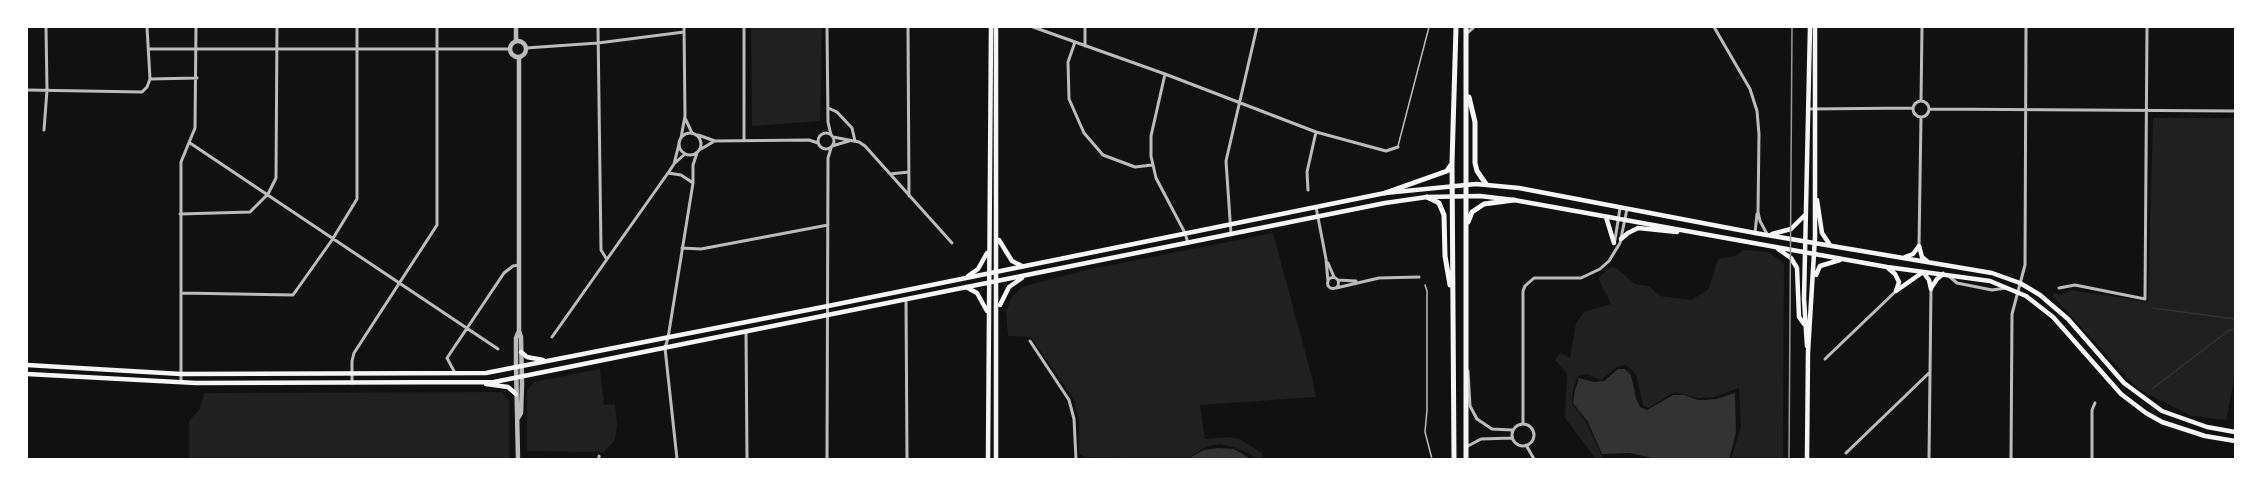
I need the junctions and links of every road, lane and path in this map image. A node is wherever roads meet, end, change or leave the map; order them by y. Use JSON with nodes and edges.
{"nodes":[{"id":1,"x":45,"y":27,"type":"edge"},
{"id":2,"x":147,"y":27,"type":"edge"},
{"id":3,"x":196,"y":27,"type":"edge"},
{"id":4,"x":277,"y":27,"type":"edge"},
{"id":5,"x":357,"y":27,"type":"edge"},
{"id":6,"x":437,"y":27,"type":"edge"},
{"id":7,"x":516,"y":27,"type":"edge"},
{"id":8,"x":598,"y":27,"type":"edge"},
{"id":9,"x":684,"y":27,"type":"edge"},
{"id":10,"x":744,"y":27,"type":"edge"},
{"id":11,"x":828,"y":27,"type":"edge"},
{"id":12,"x":908,"y":27,"type":"edge"},
{"id":13,"x":991,"y":27,"type":"edge"},
{"id":14,"x":996,"y":27,"type":"edge"},
{"id":15,"x":1033,"y":27,"type":"edge"},
{"id":16,"x":1085,"y":27,"type":"edge"},
{"id":17,"x":1257,"y":27,"type":"edge"},
{"id":18,"x":1429,"y":27,"type":"edge"},
{"id":19,"x":1456,"y":27,"type":"edge"},
{"id":20,"x":1466,"y":27,"type":"edge"},
{"id":21,"x":1473,"y":27,"type":"edge"},
{"id":22,"x":1714,"y":27,"type":"edge"},
{"id":23,"x":1810,"y":27,"type":"edge"},
{"id":24,"x":1815,"y":27,"type":"edge"},
{"id":25,"x":1922,"y":27,"type":"edge"},
{"id":26,"x":2026,"y":27,"type":"edge"},
{"id":27,"x":2147,"y":27,"type":"edge"},
{"id":28,"x":684,"y":32,"type":"junction"},
{"id":29,"x":1466,"y":34,"type":"junction"},
{"id":30,"x":516,"y":41,"type":"junction"},
{"id":31,"x":1075,"y":42,"type":"junction"},
{"id":32,"x":598,"y":43,"type":"junction"},
{"id":33,"x":1085,"y":45,"type":"junction"},
{"id":34,"x":526,"y":48,"type":"junction"},
{"id":35,"x":196,"y":49,"type":"junction"},
{"id":36,"x":148,"y":50,"type":"junction"},
{"id":37,"x":277,"y":50,"type":"junction"},
{"id":38,"x":510,"y":50,"type":"junction"},
{"id":39,"x":357,"y":51,"type":"junction"},
{"id":40,"x":436,"y":51,"type":"junction"},
{"id":41,"x":519,"y":57,"type":"junction"},
{"id":42,"x":1166,"y":74,"type":"junction"},
{"id":43,"x":197,"y":78,"type":"junction"},
{"id":44,"x":150,"y":79,"type":"junction"},
{"id":45,"x":1467,"y":86,"type":"junction"},
{"id":46,"x":27,"y":90,"type":"edge"},
{"id":47,"x":47,"y":90,"type":"junction"},
{"id":48,"x":1921,"y":101,"type":"junction"},
{"id":49,"x":1239,"y":102,"type":"junction"},
{"id":50,"x":828,"y":108,"type":"junction"},
{"id":51,"x":1812,"y":108,"type":"junction"},
{"id":52,"x":1913,"y":108,"type":"junction"},
{"id":53,"x":1930,"y":109,"type":"junction"},
{"id":54,"x":2026,"y":109,"type":"junction"},
{"id":55,"x":2146,"y":110,"type":"junction"},
{"id":56,"x":2235,"y":111,"type":"edge"},
{"id":57,"x":685,"y":116,"type":"junction"},
{"id":58,"x":1921,"y":117,"type":"junction"},
{"id":59,"x":828,"y":122,"type":"junction"},
{"id":60,"x":44,"y":130,"type":"dead end"},
{"id":61,"x":1316,"y":132,"type":"junction"},
{"id":62,"x":692,"y":133,"type":"junction"},
{"id":63,"x":820,"y":134,"type":"junction"},
{"id":64,"x":698,"y":135,"type":"junction"},
{"id":65,"x":832,"y":136,"type":"junction"},
{"id":66,"x":681,"y":138,"type":"junction"},
{"id":67,"x":744,"y":140,"type":"junction"},
{"id":68,"x":809,"y":140,"type":"junction"},
{"id":69,"x":714,"y":141,"type":"junction"},
{"id":70,"x":853,"y":141,"type":"junction"},
{"id":71,"x":190,"y":143,"type":"junction"},
{"id":72,"x":679,"y":144,"type":"junction"},
{"id":73,"x":818,"y":144,"type":"junction"},
{"id":74,"x":831,"y":147,"type":"junction"},
{"id":75,"x":1398,"y":147,"type":"joint"},
{"id":76,"x":822,"y":148,"type":"junction"},
{"id":77,"x":701,"y":149,"type":"junction"},
{"id":78,"x":697,"y":153,"type":"junction"},
{"id":79,"x":687,"y":154,"type":"junction"},
{"id":80,"x":828,"y":158,"type":"junction"},
{"id":81,"x":1452,"y":163,"type":"junction"},
{"id":82,"x":674,"y":164,"type":"junction"},
{"id":83,"x":693,"y":165,"type":"junction"},
{"id":84,"x":1152,"y":165,"type":"junction"},
{"id":85,"x":909,"y":172,"type":"junction"},
{"id":86,"x":668,"y":173,"type":"junction"},
{"id":87,"x":890,"y":174,"type":"junction"},
{"id":88,"x":693,"y":183,"type":"junction"},
{"id":89,"x":1467,"y":184,"type":"junction"},
{"id":90,"x":1486,"y":184,"type":"junction"},
{"id":91,"x":1452,"y":185,"type":"junction"},
{"id":92,"x":1308,"y":190,"type":"dead end"},
{"id":93,"x":1385,"y":193,"type":"junction"},
{"id":94,"x":268,"y":194,"type":"junction"},
{"id":95,"x":1815,"y":194,"type":"junction"},
{"id":96,"x":909,"y":196,"type":"junction"},
{"id":97,"x":1452,"y":196,"type":"junction"},
{"id":98,"x":1467,"y":196,"type":"junction"},
{"id":99,"x":1427,"y":197,"type":"junction"},
{"id":100,"x":1514,"y":200,"type":"junction"},
{"id":101,"x":1316,"y":207,"type":"junction"},
{"id":102,"x":1620,"y":208,"type":"junction"},
{"id":103,"x":1627,"y":209,"type":"junction"},
{"id":104,"x":1758,"y":212,"type":"junction"},
{"id":105,"x":180,"y":214,"type":"junction"},
{"id":106,"x":1805,"y":214,"type":"junction"},
{"id":107,"x":1318,"y":217,"type":"junction"},
{"id":108,"x":1606,"y":217,"type":"junction"},
{"id":109,"x":1618,"y":219,"type":"junction"},
{"id":110,"x":1625,"y":220,"type":"junction"},
{"id":111,"x":1230,"y":224,"type":"junction"},
{"id":112,"x":828,"y":225,"type":"junction"},
{"id":113,"x":1467,"y":225,"type":"junction"},
{"id":114,"x":1683,"y":231,"type":"junction"},
{"id":115,"x":1755,"y":232,"type":"junction"},
{"id":116,"x":1185,"y":233,"type":"junction"},
{"id":117,"x":1231,"y":234,"type":"junction"},
{"id":118,"x":1769,"y":235,"type":"junction"},
{"id":119,"x":997,"y":238,"type":"junction"},
{"id":120,"x":1621,"y":239,"type":"junction"},
{"id":121,"x":332,"y":240,"type":"junction"},
{"id":122,"x":1805,"y":241,"type":"junction"},
{"id":123,"x":951,"y":243,"type":"dead end"},
{"id":124,"x":1188,"y":243,"type":"junction"},
{"id":125,"x":1614,"y":243,"type":"junction"},
{"id":126,"x":1814,"y":243,"type":"junction"},
{"id":127,"x":1757,"y":244,"type":"junction"},
{"id":128,"x":1830,"y":245,"type":"junction"},
{"id":129,"x":1919,"y":246,"type":"junction"},
{"id":130,"x":682,"y":248,"type":"junction"},
{"id":131,"x":1777,"y":248,"type":"junction"},
{"id":132,"x":988,"y":249,"type":"junction"},
{"id":133,"x":1614,"y":251,"type":"junction"},
{"id":134,"x":1805,"y":253,"type":"junction"},
{"id":135,"x":1814,"y":254,"type":"junction"},
{"id":136,"x":606,"y":258,"type":"junction"},
{"id":137,"x":1902,"y":258,"type":"junction"},
{"id":138,"x":1326,"y":259,"type":"junction"},
{"id":139,"x":1845,"y":259,"type":"junction"},
{"id":140,"x":1929,"y":263,"type":"junction"},
{"id":141,"x":519,"y":266,"type":"junction"},
{"id":142,"x":1024,"y":266,"type":"junction"},
{"id":143,"x":1887,"y":267,"type":"junction"},
{"id":144,"x":997,"y":272,"type":"junction"},
{"id":145,"x":1923,"y":272,"type":"junction"},
{"id":146,"x":988,"y":273,"type":"junction"},
{"id":147,"x":1027,"y":275,"type":"junction"},
{"id":148,"x":1946,"y":275,"type":"junction"},
{"id":149,"x":1419,"y":277,"type":"dead end"},
{"id":150,"x":966,"y":278,"type":"junction"},
{"id":151,"x":1336,"y":278,"type":"junction"},
{"id":152,"x":998,"y":280,"type":"junction"},
{"id":153,"x":1358,"y":281,"type":"junction"},
{"id":154,"x":989,"y":282,"type":"junction"},
{"id":155,"x":1328,"y":282,"type":"junction"},
{"id":156,"x":398,"y":283,"type":"junction"},
{"id":157,"x":1813,"y":283,"type":"junction"},
{"id":158,"x":2020,"y":283,"type":"junction"},
{"id":159,"x":1425,"y":285,"type":"dead end"},
{"id":160,"x":965,"y":287,"type":"junction"},
{"id":161,"x":2008,"y":287,"type":"junction"},
{"id":162,"x":1336,"y":288,"type":"junction"},
{"id":163,"x":2059,"y":288,"type":"dead end"},
{"id":164,"x":1931,"y":289,"type":"junction"},
{"id":165,"x":1896,"y":291,"type":"junction"},
{"id":166,"x":2018,"y":291,"type":"junction"},
{"id":167,"x":181,"y":293,"type":"junction"},
{"id":168,"x":906,"y":299,"type":"junction"},
{"id":169,"x":1453,"y":301,"type":"junction"},
{"id":170,"x":828,"y":306,"type":"junction"},
{"id":171,"x":989,"y":313,"type":"junction"},
{"id":172,"x":828,"y":315,"type":"junction"},
{"id":173,"x":997,"y":315,"type":"junction"},
{"id":174,"x":1805,"y":327,"type":"junction"},
{"id":175,"x":468,"y":328,"type":"junction"},
{"id":176,"x":519,"y":331,"type":"junction"},
{"id":177,"x":746,"y":331,"type":"junction"},
{"id":178,"x":552,"y":337,"type":"dead end"},
{"id":179,"x":668,"y":338,"type":"junction"},
{"id":180,"x":1030,"y":341,"type":"dead end"},
{"id":181,"x":665,"y":348,"type":"junction"},
{"id":182,"x":498,"y":349,"type":"dead end"},
{"id":183,"x":522,"y":352,"type":"junction"},
{"id":184,"x":1808,"y":352,"type":"junction"},
{"id":185,"x":1466,"y":354,"type":"junction"},
{"id":186,"x":1825,"y":359,"type":"dead end"},
{"id":187,"x":549,"y":361,"type":"junction"},
{"id":188,"x":27,"y":365,"type":"edge"},
{"id":189,"x":519,"y":367,"type":"junction"},
{"id":190,"x":1929,"y":373,"type":"junction"},
{"id":191,"x":27,"y":374,"type":"edge"},
{"id":192,"x":181,"y":374,"type":"junction"},
{"id":193,"x":351,"y":374,"type":"junction"},
{"id":194,"x":456,"y":374,"type":"junction"},
{"id":195,"x":519,"y":376,"type":"junction"},
{"id":196,"x":181,"y":383,"type":"junction"},
{"id":197,"x":352,"y":383,"type":"junction"},
{"id":198,"x":484,"y":383,"type":"junction"},
{"id":199,"x":516,"y":394,"type":"junction"},
{"id":200,"x":2095,"y":403,"type":"dead end"},
{"id":201,"x":519,"y":418,"type":"junction"},
{"id":202,"x":1523,"y":424,"type":"junction"},
{"id":203,"x":1512,"y":430,"type":"junction"},
{"id":204,"x":2235,"y":432,"type":"edge"},
{"id":205,"x":1512,"y":438,"type":"junction"},
{"id":206,"x":2235,"y":441,"type":"edge"},
{"id":207,"x":1526,"y":446,"type":"junction"},
{"id":208,"x":1466,"y":449,"type":"junction"},
{"id":209,"x":1846,"y":453,"type":"dead end"},
{"id":210,"x":518,"y":459,"type":"edge"},
{"id":211,"x":677,"y":459,"type":"edge"},
{"id":212,"x":747,"y":459,"type":"edge"},
{"id":213,"x":827,"y":459,"type":"edge"},
{"id":214,"x":907,"y":459,"type":"edge"},
{"id":215,"x":988,"y":459,"type":"edge"},
{"id":216,"x":996,"y":459,"type":"edge"},
{"id":217,"x":1076,"y":459,"type":"edge"},
{"id":218,"x":1432,"y":459,"type":"edge"},
{"id":219,"x":1454,"y":459,"type":"edge"},
{"id":220,"x":1466,"y":459,"type":"edge"},
{"id":221,"x":1534,"y":459,"type":"edge"},
{"id":222,"x":1807,"y":459,"type":"edge"},
{"id":223,"x":1929,"y":459,"type":"edge"},
{"id":224,"x":2011,"y":459,"type":"edge"},
{"id":225,"x":2092,"y":459,"type":"edge"}],
"edges":[{"from":1,"to":47,"type":"street"},
{"from":2,"to":36,"type":"street"},
{"from":3,"to":35,"type":"street"},
{"from":4,"to":37,"type":"street"},
{"from":5,"to":39,"type":"street"},
{"from":6,"to":40,"type":"street"},
{"from":7,"to":30,"type":"street"},
{"from":8,"to":32,"type":"street"},
{"from":9,"to":28,"type":"street"},
{"from":10,"to":67,"type":"street"},
{"from":11,"to":50,"type":"street"},
{"from":12,"to":85,"type":"street"},
{"from":13,"to":132,"type":"main road"},
{"from":14,"to":119,"type":"main road"},
{"from":15,"to":31,"type":"street"},
{"from":16,"to":33,"type":"street"},
{"from":17,"to":49,"type":"street"},
{"from":18,"to":75,"type":"lane"},
{"from":19,"to":81,"type":"main road"},
{"from":20,"to":29,"type":"main road"},
{"from":21,"to":29,"type":"street"},
{"from":22,"to":104,"type":"street"},
{"from":23,"to":51,"type":"main road"},
{"from":24,"to":51,"type":"main road"},
{"from":25,"to":48,"type":"street"},
{"from":26,"to":54,"type":"street"},
{"from":27,"to":55,"type":"street"},
{"from":28,"to":32,"type":"street"},
{"from":28,"to":57,"type":"street"},
{"from":29,"to":45,"type":"main road"},
{"from":30,"to":34,"type":"street"},
{"from":30,"to":38,"type":"street"},
{"from":31,"to":33,"type":"street"},
{"from":31,"to":84,"type":"street"},
{"from":32,"to":34,"type":"street"},
{"from":32,"to":136,"type":"street"},
{"from":33,"to":42,"type":"street"},
{"from":34,"to":41,"type":"street"},
{"from":35,"to":36,"type":"street"},
{"from":35,"to":37,"type":"street"},
{"from":35,"to":43,"type":"street"},
{"from":36,"to":44,"type":"street"},
{"from":37,"to":39,"type":"street"},
{"from":37,"to":94,"type":"street"},
{"from":38,"to":40,"type":"street"},
{"from":38,"to":41,"type":"street"},
{"from":39,"to":40,"type":"street"},
{"from":39,"to":121,"type":"street"},
{"from":40,"to":156,"type":"street"},
{"from":41,"to":141,"type":"street"},
{"from":42,"to":49,"type":"street"},
{"from":42,"to":84,"type":"street"},
{"from":43,"to":44,"type":"street"},
{"from":43,"to":71,"type":"street"},
{"from":44,"to":47,"type":"street"},
{"from":45,"to":89,"type":"main road"},
{"from":45,"to":90,"type":"main road"},
{"from":46,"to":47,"type":"street"},
{"from":47,"to":60,"type":"street"},
{"from":48,"to":52,"type":"street"},
{"from":48,"to":53,"type":"street"},
{"from":49,"to":61,"type":"street"},
{"from":49,"to":111,"type":"street"},
{"from":50,"to":59,"type":"street"},
{"from":50,"to":70,"type":"street"},
{"from":51,"to":52,"type":"street"},
{"from":51,"to":95,"type":"main road"},
{"from":51,"to":106,"type":"main road"},
{"from":52,"to":58,"type":"street"},
{"from":53,"to":54,"type":"street"},
{"from":53,"to":58,"type":"street"},
{"from":54,"to":55,"type":"street"},
{"from":54,"to":158,"type":"street"},
{"from":55,"to":56,"type":"street"},
{"from":55,"to":163,"type":"street"},
{"from":57,"to":62,"type":"street"},
{"from":57,"to":66,"type":"street"},
{"from":58,"to":129,"type":"street"},
{"from":59,"to":63,"type":"street"},
{"from":59,"to":65,"type":"street"},
{"from":61,"to":75,"type":"street"},
{"from":61,"to":92,"type":"street"},
{"from":62,"to":64,"type":"street"},
{"from":62,"to":66,"type":"street"},
{"from":63,"to":65,"type":"street"},
{"from":63,"to":68,"type":"street"},
{"from":63,"to":73,"type":"street"},
{"from":64,"to":69,"type":"street"},
{"from":64,"to":77,"type":"street"},
{"from":65,"to":70,"type":"street"},
{"from":65,"to":74,"type":"street"},
{"from":66,"to":72,"type":"street"},
{"from":67,"to":68,"type":"street"},
{"from":67,"to":69,"type":"street"},
{"from":68,"to":73,"type":"street"},
{"from":69,"to":77,"type":"street"},
{"from":70,"to":74,"type":"street"},
{"from":70,"to":87,"type":"street"},
{"from":71,"to":94,"type":"street"},
{"from":71,"to":105,"type":"street"},
{"from":72,"to":79,"type":"street"},
{"from":72,"to":82,"type":"street"},
{"from":73,"to":76,"type":"street"},
{"from":74,"to":76,"type":"street"},
{"from":74,"to":80,"type":"street"},
{"from":76,"to":80,"type":"street"},
{"from":77,"to":78,"type":"street"},
{"from":78,"to":79,"type":"street"},
{"from":78,"to":83,"type":"street"},
{"from":79,"to":82,"type":"street"},
{"from":79,"to":83,"type":"street"},
{"from":80,"to":112,"type":"street"},
{"from":81,"to":91,"type":"main road"},
{"from":81,"to":93,"type":"main road"},
{"from":82,"to":86,"type":"street"},
{"from":83,"to":88,"type":"street"},
{"from":84,"to":116,"type":"street"},
{"from":85,"to":87,"type":"street"},
{"from":85,"to":96,"type":"street"},
{"from":86,"to":88,"type":"street"},
{"from":86,"to":136,"type":"street"},
{"from":87,"to":96,"type":"street"},
{"from":88,"to":130,"type":"street"},
{"from":89,"to":90,"type":"main road"},
{"from":89,"to":91,"type":"main road"},
{"from":89,"to":98,"type":"main road"},
{"from":90,"to":102,"type":"main road"},
{"from":91,"to":93,"type":"main road"},
{"from":91,"to":97,"type":"main road"},
{"from":93,"to":101,"type":"main road"},
{"from":94,"to":105,"type":"street"},
{"from":94,"to":121,"type":"street"},
{"from":95,"to":126,"type":"main road"},
{"from":95,"to":128,"type":"main road"},
{"from":96,"to":123,"type":"street"},
{"from":97,"to":98,"type":"main road"},
{"from":97,"to":99,"type":"main road"},
{"from":97,"to":169,"type":"main road"},
{"from":98,"to":100,"type":"main road"},
{"from":98,"to":113,"type":"main road"},
{"from":99,"to":107,"type":"main road"},
{"from":99,"to":169,"type":"main road"},
{"from":100,"to":108,"type":"main road"},
{"from":100,"to":113,"type":"main road"},
{"from":101,"to":107,"type":"street"},
{"from":101,"to":111,"type":"main road"},
{"from":102,"to":103,"type":"main road"},
{"from":102,"to":109,"type":"street"},
{"from":103,"to":110,"type":"street"},
{"from":103,"to":115,"type":"main road"},
{"from":104,"to":115,"type":"street"},
{"from":104,"to":118,"type":"street"},
{"from":105,"to":167,"type":"street"},
{"from":106,"to":118,"type":"main road"},
{"from":106,"to":122,"type":"main road"},
{"from":107,"to":117,"type":"main road"},
{"from":107,"to":138,"type":"street"},
{"from":108,"to":109,"type":"main road"},
{"from":108,"to":125,"type":"main road"},
{"from":109,"to":110,"type":"main road"},
{"from":109,"to":125,"type":"street"},
{"from":110,"to":114,"type":"main road"},
{"from":110,"to":120,"type":"street"},
{"from":111,"to":116,"type":"main road"},
{"from":111,"to":117,"type":"street"},
{"from":112,"to":130,"type":"street"},
{"from":112,"to":170,"type":"street"},
{"from":113,"to":185,"type":"main road"},
{"from":114,"to":120,"type":"main road"},
{"from":114,"to":127,"type":"main road"},
{"from":115,"to":118,"type":"main road"},
{"from":115,"to":127,"type":"main road"},
{"from":116,"to":124,"type":"street"},
{"from":116,"to":142,"type":"main road"},
{"from":117,"to":124,"type":"main road"},
{"from":118,"to":122,"type":"main road"},
{"from":119,"to":142,"type":"main road"},
{"from":119,"to":144,"type":"main road"},
{"from":120,"to":133,"type":"street"},
{"from":121,"to":156,"type":"street"},
{"from":121,"to":167,"type":"street"},
{"from":122,"to":126,"type":"main road"},
{"from":122,"to":134,"type":"main road"},
{"from":124,"to":147,"type":"main road"},
{"from":125,"to":133,"type":"street"},
{"from":126,"to":128,"type":"main road"},
{"from":126,"to":135,"type":"main road"},
{"from":127,"to":131,"type":"main road"},
{"from":128,"to":137,"type":"main road"},
{"from":129,"to":137,"type":"main road"},
{"from":129,"to":140,"type":"main road"},
{"from":130,"to":179,"type":"street"},
{"from":131,"to":134,"type":"main road"},
{"from":131,"to":174,"type":"main road"},
{"from":132,"to":146,"type":"main road"},
{"from":132,"to":150,"type":"main road"},
{"from":133,"to":202,"type":"street"},
{"from":134,"to":135,"type":"main road"},
{"from":134,"to":174,"type":"main road"},
{"from":135,"to":139,"type":"main road"},
{"from":135,"to":157,"type":"main road"},
{"from":136,"to":178,"type":"street"},
{"from":137,"to":140,"type":"main road"},
{"from":138,"to":151,"type":"street"},
{"from":138,"to":155,"type":"street"},
{"from":139,"to":143,"type":"main road"},
{"from":139,"to":157,"type":"main road"},
{"from":140,"to":158,"type":"main road"},
{"from":141,"to":175,"type":"street"},
{"from":141,"to":176,"type":"street"},
{"from":142,"to":144,"type":"main road"},
{"from":143,"to":145,"type":"main road"},
{"from":143,"to":165,"type":"main road"},
{"from":144,"to":146,"type":"main road"},
{"from":144,"to":152,"type":"main road"},
{"from":145,"to":148,"type":"main road"},
{"from":145,"to":164,"type":"main road"},
{"from":145,"to":165,"type":"main road"},
{"from":146,"to":150,"type":"main road"},
{"from":146,"to":154,"type":"main road"},
{"from":147,"to":152,"type":"main road"},
{"from":147,"to":173,"type":"main road"},
{"from":148,"to":161,"type":"main road"},
{"from":148,"to":161,"type":"street"},
{"from":148,"to":164,"type":"main road"},
{"from":149,"to":153,"type":"street"},
{"from":150,"to":170,"type":"main road"},
{"from":151,"to":153,"type":"street"},
{"from":151,"to":155,"type":"street"},
{"from":151,"to":162,"type":"street"},
{"from":152,"to":154,"type":"main road"},
{"from":152,"to":173,"type":"main road"},
{"from":153,"to":162,"type":"street"},
{"from":154,"to":160,"type":"main road"},
{"from":154,"to":171,"type":"main road"},
{"from":155,"to":162,"type":"street"},
{"from":156,"to":175,"type":"street"},
{"from":156,"to":193,"type":"street"},
{"from":157,"to":184,"type":"main road"},
{"from":158,"to":166,"type":"street"},
{"from":158,"to":204,"type":"main road"},
{"from":159,"to":218,"type":"lane"},
{"from":160,"to":168,"type":"main road"},
{"from":160,"to":171,"type":"main road"},
{"from":161,"to":166,"type":"main road"},
{"from":164,"to":190,"type":"street"},
{"from":165,"to":186,"type":"street"},
{"from":166,"to":206,"type":"main road"},
{"from":166,"to":224,"type":"street"},
{"from":167,"to":192,"type":"street"},
{"from":168,"to":172,"type":"main road"},
{"from":168,"to":214,"type":"street"},
{"from":169,"to":219,"type":"main road"},
{"from":170,"to":172,"type":"street"},
{"from":170,"to":179,"type":"main road"},
{"from":171,"to":215,"type":"main road"},
{"from":172,"to":177,"type":"main road"},
{"from":172,"to":213,"type":"street"},
{"from":173,"to":216,"type":"main road"},
{"from":174,"to":184,"type":"main road"},
{"from":175,"to":182,"type":"street"},
{"from":175,"to":194,"type":"street"},
{"from":176,"to":183,"type":"street"},
{"from":176,"to":189,"type":"street"},
{"from":177,"to":181,"type":"main road"},
{"from":177,"to":212,"type":"street"},
{"from":179,"to":181,"type":"street"},
{"from":179,"to":187,"type":"main road"},
{"from":180,"to":217,"type":"street"},
{"from":181,"to":195,"type":"main road"},
{"from":181,"to":211,"type":"street"},
{"from":183,"to":187,"type":"main road"},
{"from":183,"to":189,"type":"street"},
{"from":184,"to":222,"type":"main road"},
{"from":185,"to":203,"type":"street"},
{"from":185,"to":208,"type":"main road"},
{"from":187,"to":189,"type":"main road"},
{"from":188,"to":192,"type":"main road"},
{"from":189,"to":194,"type":"main road"},
{"from":189,"to":195,"type":"street"},
{"from":190,"to":209,"type":"street"},
{"from":190,"to":223,"type":"street"},
{"from":191,"to":196,"type":"main road"},
{"from":192,"to":193,"type":"main road"},
{"from":192,"to":196,"type":"street"},
{"from":193,"to":194,"type":"main road"},
{"from":193,"to":197,"type":"street"},
{"from":195,"to":198,"type":"main road"},
{"from":195,"to":199,"type":"street"},
{"from":195,"to":201,"type":"street"},
{"from":196,"to":197,"type":"main road"},
{"from":197,"to":198,"type":"main road"},
{"from":198,"to":199,"type":"main road"},
{"from":199,"to":201,"type":"street"},
{"from":200,"to":225,"type":"street"},
{"from":201,"to":210,"type":"street"},
{"from":202,"to":203,"type":"street"},
{"from":202,"to":207,"type":"street"},
{"from":203,"to":205,"type":"street"},
{"from":205,"to":207,"type":"street"},
{"from":205,"to":208,"type":"street"},
{"from":207,"to":221,"type":"street"},
{"from":208,"to":220,"type":"main road"}]}
